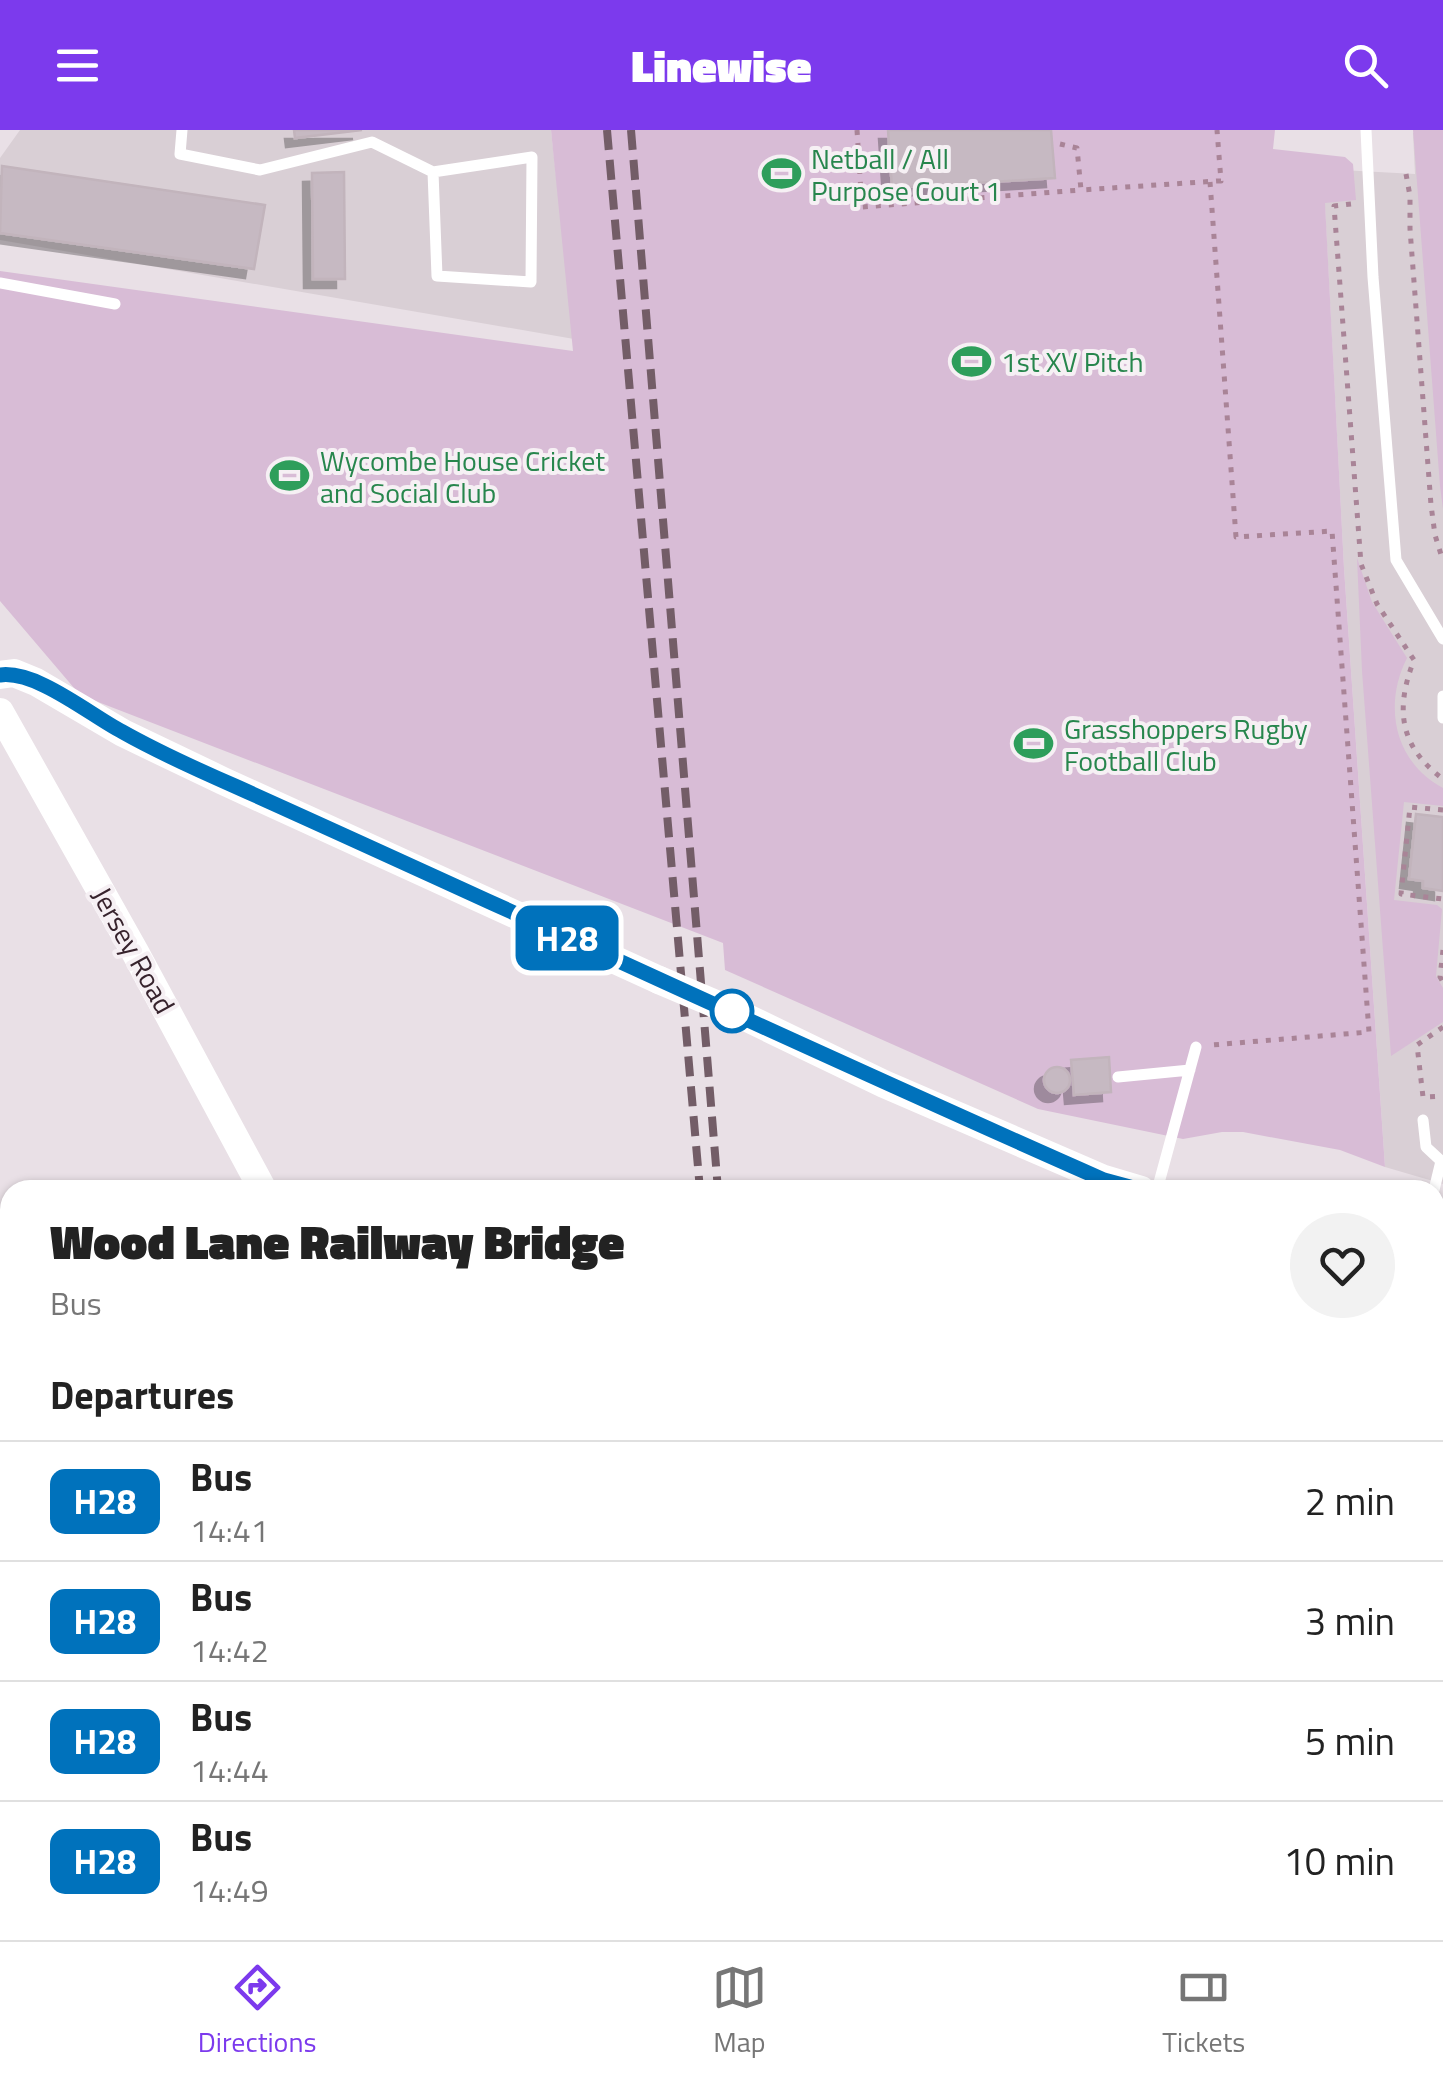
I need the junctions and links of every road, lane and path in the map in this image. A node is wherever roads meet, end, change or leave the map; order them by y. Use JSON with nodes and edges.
{"nodes":[{"id":1,"x":182,"y":130,"type":"edge"},
{"id":2,"x":857,"y":130,"type":"edge"},
{"id":3,"x":1217,"y":130,"type":"edge"},
{"id":4,"x":1366,"y":130,"type":"edge"},
{"id":5,"x":1060,"y":144,"type":"dead end"},
{"id":6,"x":433,"y":172,"type":"junction"},
{"id":7,"x":1406,"y":174,"type":"dead end"},
{"id":8,"x":1210,"y":182,"type":"junction"},
{"id":9,"x":1081,"y":190,"type":"junction"},
{"id":10,"x":1370,"y":202,"type":"junction"},
{"id":11,"x":0,"y":284,"type":"edge"},
{"id":12,"x":116,"y":304,"type":"dead end"},
{"id":13,"x":1443,"y":561,"type":"edge"},
{"id":14,"x":1443,"y":639,"type":"edge"},
{"id":15,"x":0,"y":674,"type":"edge"},
{"id":16,"x":1443,"y":696,"type":"edge"},
{"id":17,"x":0,"y":712,"type":"edge"},
{"id":18,"x":1443,"y":718,"type":"edge"},
{"id":19,"x":1443,"y":778,"type":"edge"},
{"id":20,"x":1443,"y":810,"type":"edge"},
{"id":21,"x":1443,"y":900,"type":"edge"},
{"id":22,"x":1443,"y":950,"type":"edge"},
{"id":23,"x":1443,"y":982,"type":"edge"},
{"id":24,"x":1443,"y":1027,"type":"edge"},
{"id":25,"x":1196,"y":1047,"type":"joint"},
{"id":26,"x":1190,"y":1070,"type":"junction"},
{"id":27,"x":1118,"y":1077,"type":"dead end"},
{"id":28,"x":1443,"y":1096,"type":"edge"},
{"id":29,"x":1422,"y":1120,"type":"dead end"},
{"id":30,"x":1442,"y":1162,"type":"edge"},
{"id":31,"x":258,"y":1180,"type":"edge"},
{"id":32,"x":1104,"y":1180,"type":"edge"},
{"id":33,"x":1160,"y":1180,"type":"edge"}],
"edges":[{"from":1,"to":6,"type":"lane"},
{"from":2,"to":9,"type":"path"},
{"from":3,"to":8,"type":"path"},
{"from":4,"to":10,"type":"lane"},
{"from":5,"to":9,"type":"path"},
{"from":6,"to":6,"type":"lane"},
{"from":7,"to":13,"type":"path"},
{"from":8,"to":9,"type":"path"},
{"from":8,"to":25,"type":"path"},
{"from":10,"to":14,"type":"lane"},
{"from":10,"to":19,"type":"path"},
{"from":11,"to":12,"type":"lane"},
{"from":15,"to":32,"type":"street","bridge":true},
{"from":16,"to":18,"type":"lane"},
{"from":17,"to":31,"type":"street","name":"Jersey Road"},
{"from":20,"to":21,"type":"path"},
{"from":22,"to":23,"type":"path"},
{"from":24,"to":28,"type":"path"},
{"from":25,"to":26,"type":"lane"},
{"from":26,"to":27,"type":"lane"},
{"from":26,"to":33,"type":"lane"},
{"from":29,"to":30,"type":"lane"}]}
